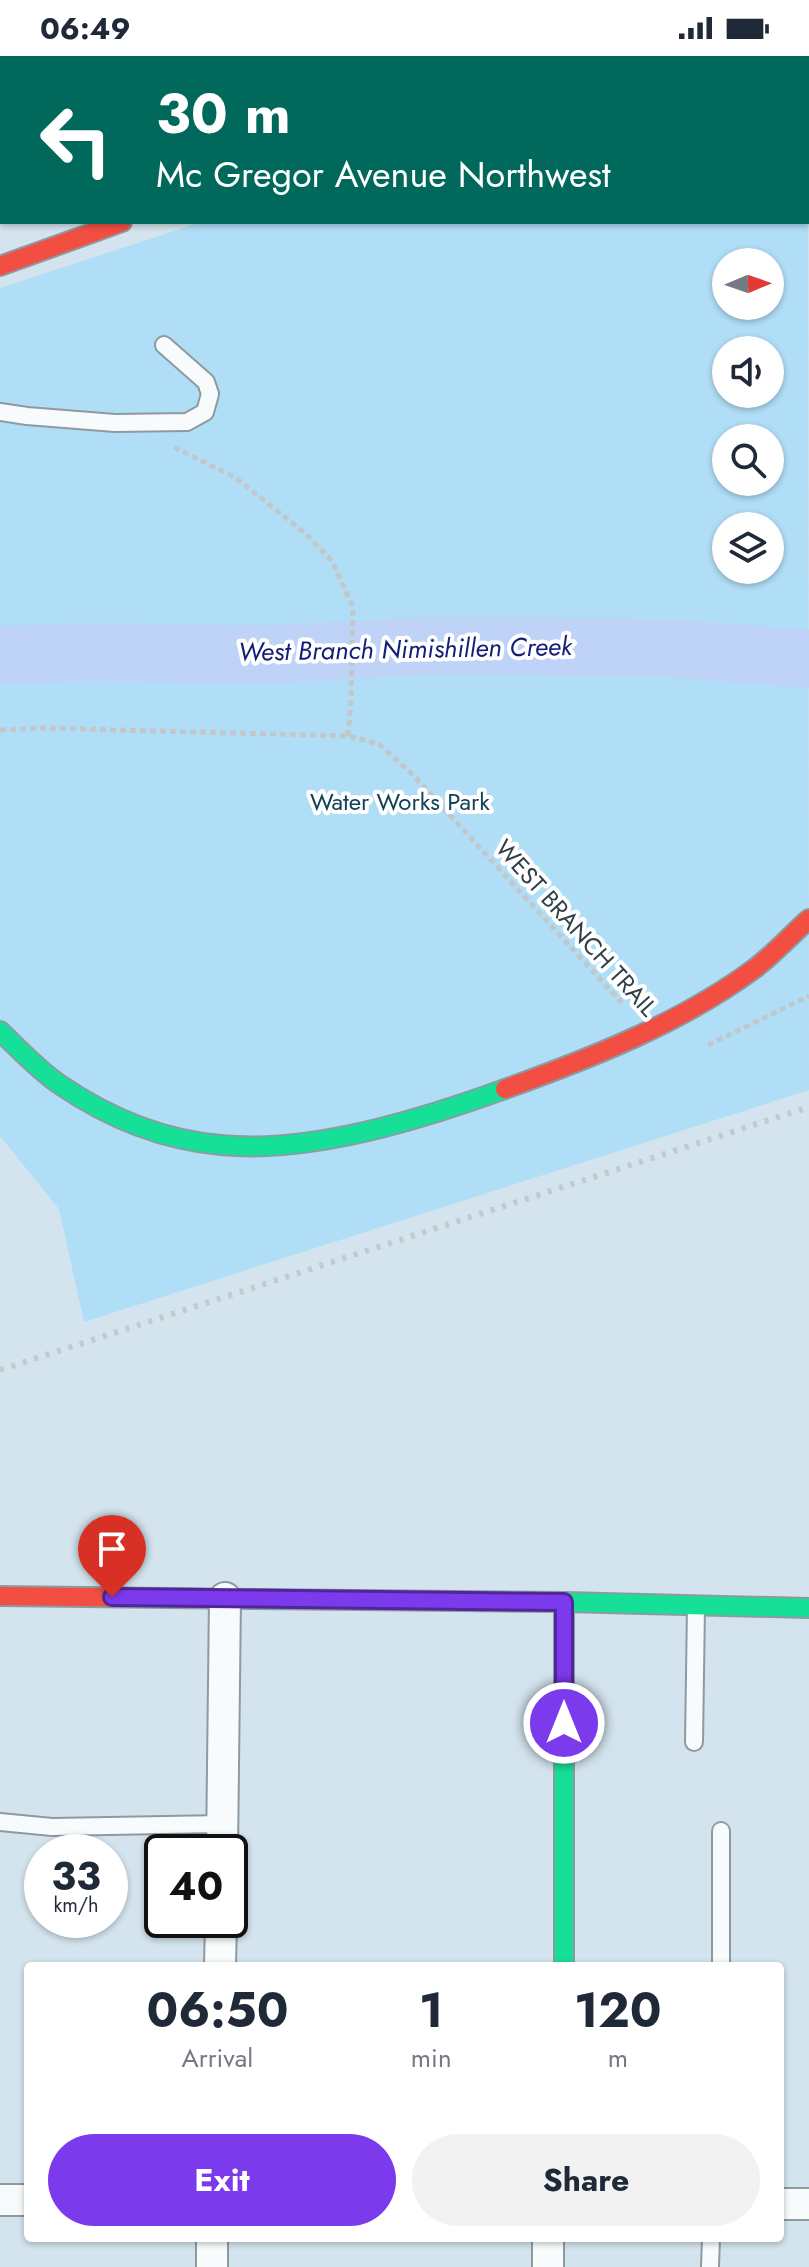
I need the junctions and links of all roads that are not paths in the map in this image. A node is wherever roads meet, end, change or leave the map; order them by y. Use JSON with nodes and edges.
{"nodes":[{"id":1,"x":116,"y":224,"type":"edge"},
{"id":2,"x":0,"y":266,"type":"edge"},
{"id":3,"x":164,"y":345,"type":"dead end"},
{"id":4,"x":0,"y":412,"type":"edge"},
{"id":5,"x":809,"y":919,"type":"edge"},
{"id":6,"x":0,"y":1031,"type":"edge"},
{"id":7,"x":0,"y":1596,"type":"edge"},
{"id":8,"x":225,"y":1598,"type":"junction"},
{"id":9,"x":564,"y":1602,"type":"junction"},
{"id":10,"x":696,"y":1605,"type":"junction"},
{"id":11,"x":809,"y":1608,"type":"edge"},
{"id":12,"x":694,"y":1742,"type":"dead end"},
{"id":13,"x":0,"y":1822,"type":"edge"},
{"id":14,"x":721,"y":1831,"type":"dead end"},
{"id":15,"x":160,"y":1834,"type":"edge"},
{"id":16,"x":222,"y":1834,"type":"edge"},
{"id":17,"x":221,"y":1938,"type":"edge"},
{"id":18,"x":220,"y":1962,"type":"edge"},
{"id":19,"x":564,"y":1962,"type":"edge"},
{"id":20,"x":721,"y":1962,"type":"edge"},
{"id":21,"x":0,"y":2200,"type":"edge"},
{"id":22,"x":24,"y":2200,"type":"edge"},
{"id":23,"x":784,"y":2204,"type":"edge"},
{"id":24,"x":809,"y":2204,"type":"edge"},
{"id":25,"x":212,"y":2242,"type":"edge"},
{"id":26,"x":548,"y":2242,"type":"edge"},
{"id":27,"x":711,"y":2242,"type":"edge"},
{"id":28,"x":212,"y":2267,"type":"edge"},
{"id":29,"x":548,"y":2267,"type":"edge"},
{"id":30,"x":710,"y":2267,"type":"edge"}],
"edges":[{"from":1,"to":2,"type":"street"},
{"from":3,"to":4,"type":"lane"},
{"from":5,"to":6,"type":"street"},
{"from":7,"to":8,"type":"street"},
{"from":8,"to":9,"type":"street"},
{"from":8,"to":16,"type":"street"},
{"from":9,"to":10,"type":"street"},
{"from":9,"to":19,"type":"street"},
{"from":10,"to":11,"type":"street"},
{"from":10,"to":12,"type":"lane"},
{"from":13,"to":15,"type":"lane"},
{"from":14,"to":20,"type":"lane"},
{"from":17,"to":18,"type":"street"},
{"from":21,"to":22,"type":"street"},
{"from":23,"to":24,"type":"street"},
{"from":25,"to":28,"type":"street"},
{"from":26,"to":29,"type":"street"},
{"from":27,"to":30,"type":"lane"}]}
